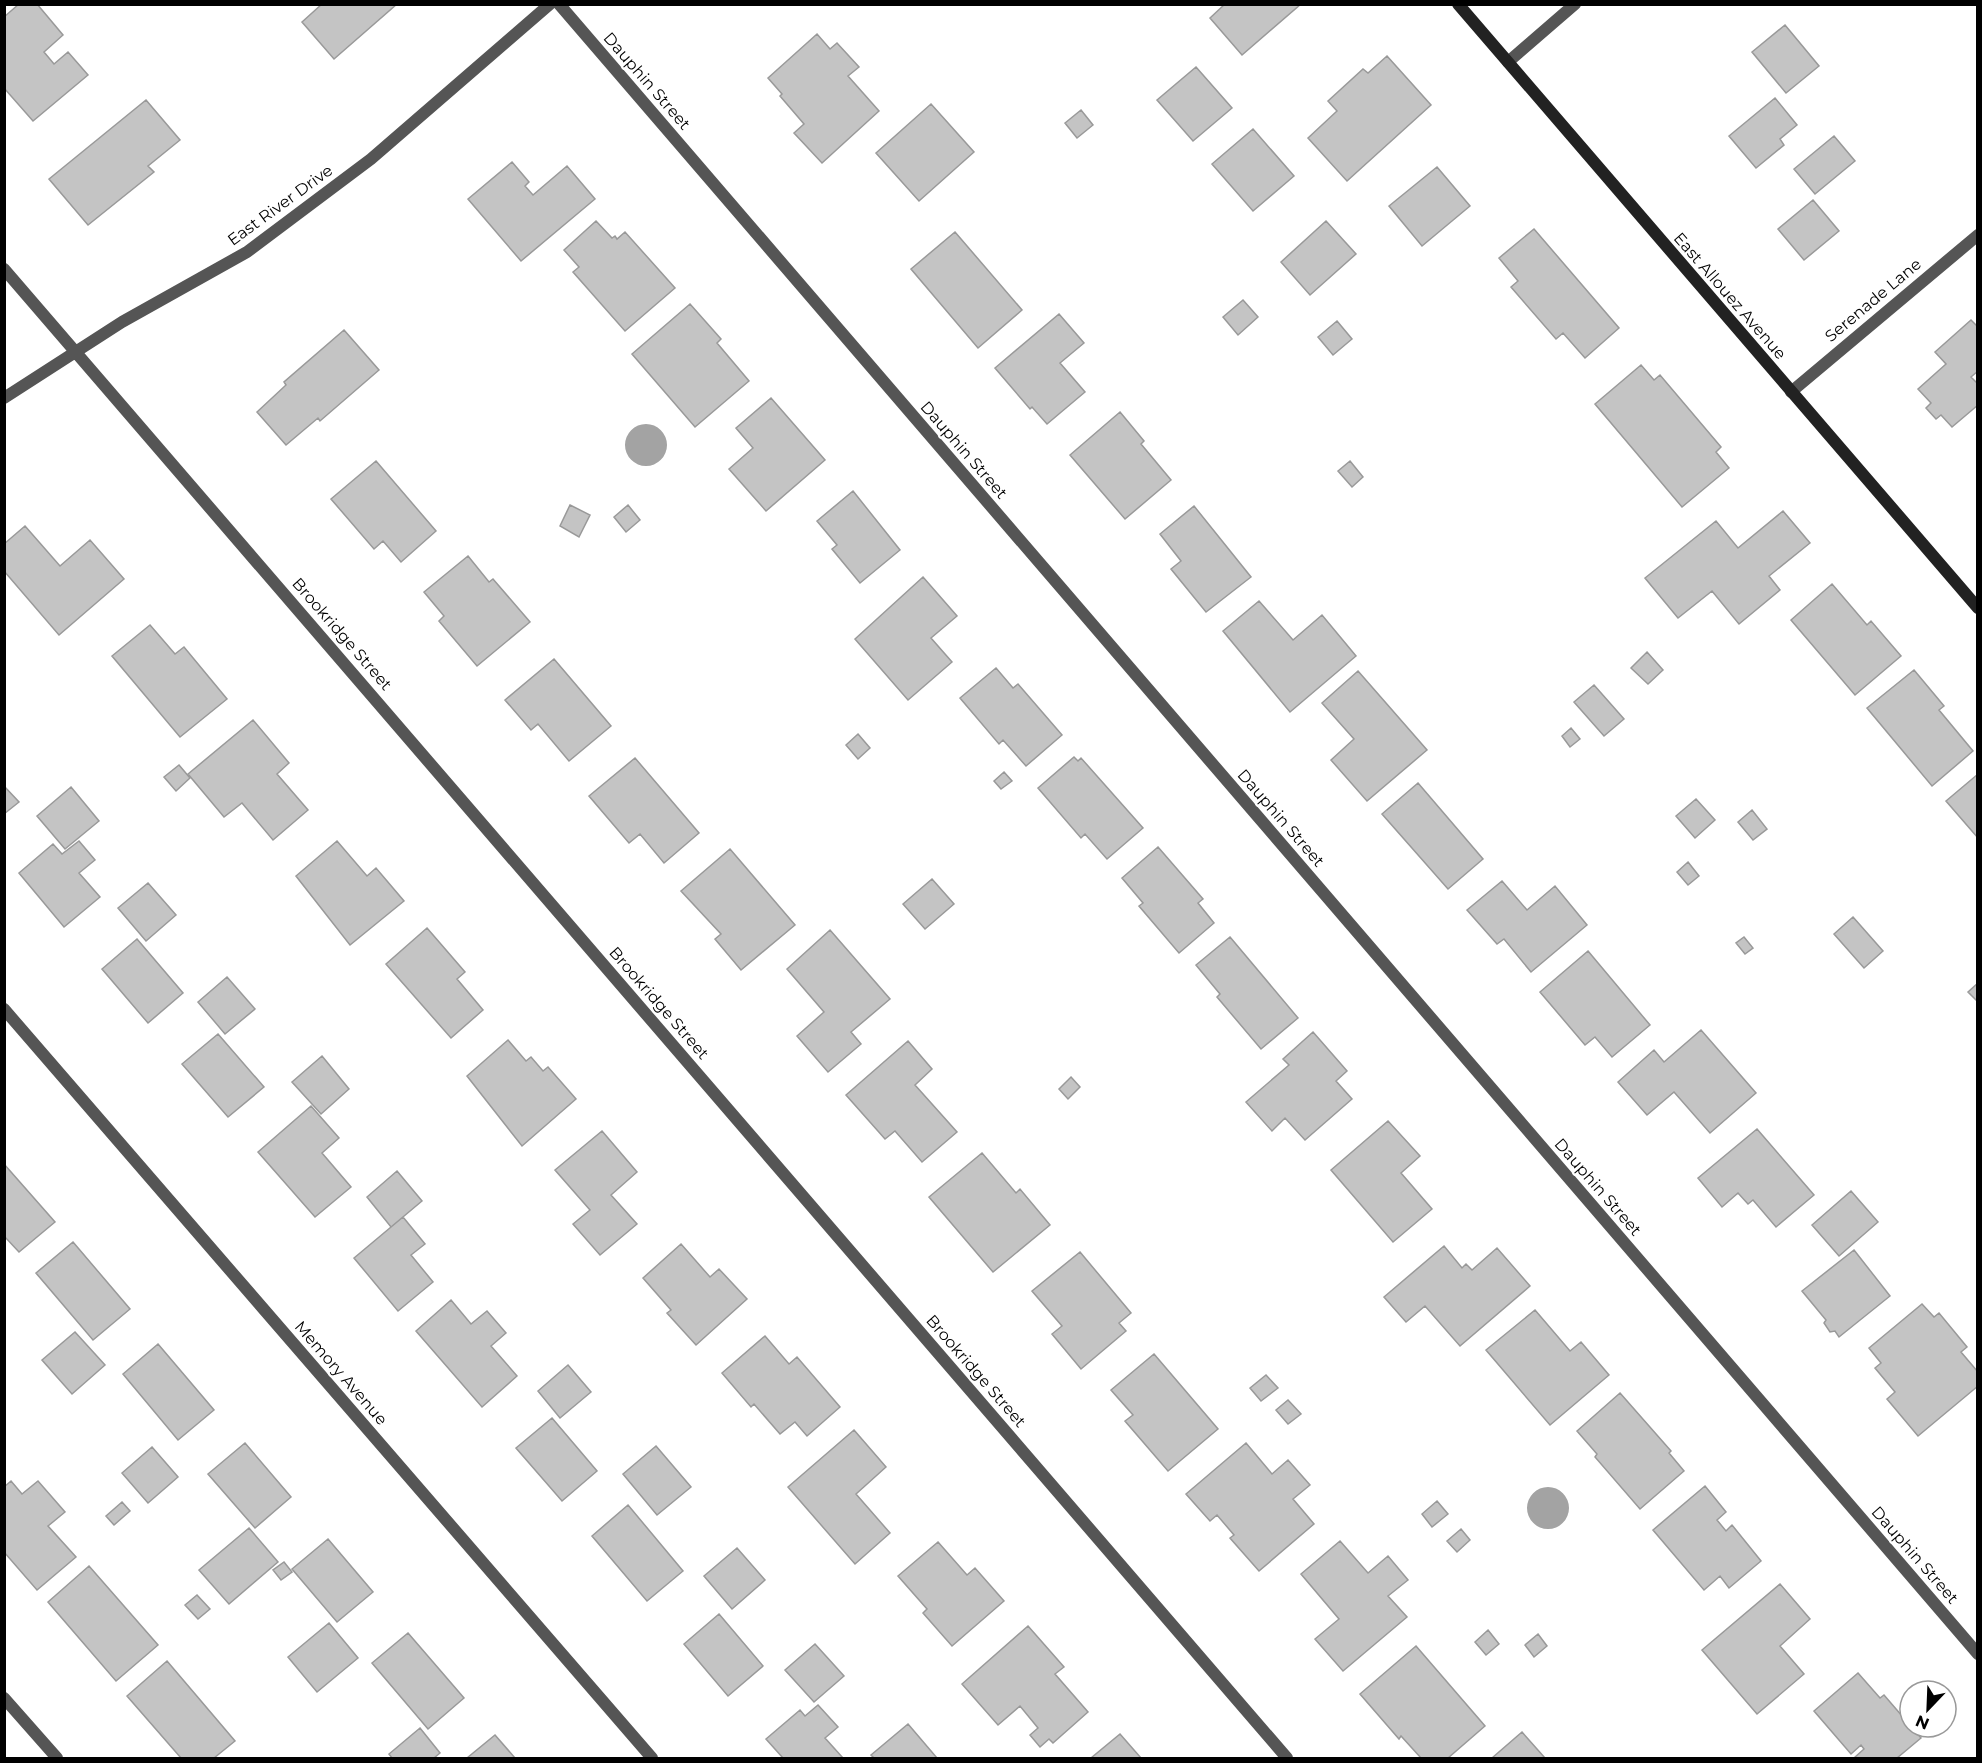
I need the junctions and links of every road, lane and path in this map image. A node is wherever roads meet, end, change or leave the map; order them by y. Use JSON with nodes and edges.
{"nodes":[{"id":1,"x":550,"y":4,"type":"edge"},
{"id":2,"x":559,"y":4,"type":"edge"},
{"id":3,"x":1458,"y":4,"type":"edge"},
{"id":4,"x":1575,"y":4,"type":"edge"},
{"id":5,"x":1508,"y":63,"type":"junction"},
{"id":6,"x":1977,"y":234,"type":"edge"},
{"id":7,"x":4,"y":269,"type":"edge"},
{"id":8,"x":77,"y":351,"type":"junction"},
{"id":9,"x":1791,"y":392,"type":"junction"},
{"id":10,"x":4,"y":398,"type":"edge"},
{"id":11,"x":1977,"y":608,"type":"edge"},
{"id":12,"x":4,"y":1009,"type":"edge"},
{"id":13,"x":1977,"y":1654,"type":"edge"},
{"id":14,"x":4,"y":1698,"type":"edge"},
{"id":15,"x":57,"y":1758,"type":"edge"},
{"id":16,"x":652,"y":1758,"type":"edge"},
{"id":17,"x":1287,"y":1758,"type":"edge"}],
"edges":[{"from":1,"to":8,"type":"street","name":"East River Drive"},
{"from":2,"to":13,"type":"street","name":"Dauphin Street"},
{"from":3,"to":5,"type":"street","name":"East Allouez Avenue"},
{"from":4,"to":5,"type":"street"},
{"from":5,"to":9,"type":"street","name":"East Allouez Avenue"},
{"from":6,"to":9,"type":"street","name":"Serenade Lane"},
{"from":7,"to":8,"type":"street","name":"Brookridge Street"},
{"from":8,"to":10,"type":"street","name":"East River Drive"},
{"from":8,"to":17,"type":"street","name":"Brookridge Street"},
{"from":9,"to":11,"type":"street","name":"East Allouez Avenue"},
{"from":12,"to":16,"type":"street","name":"Memory Avenue"},
{"from":14,"to":15,"type":"street"}]}
